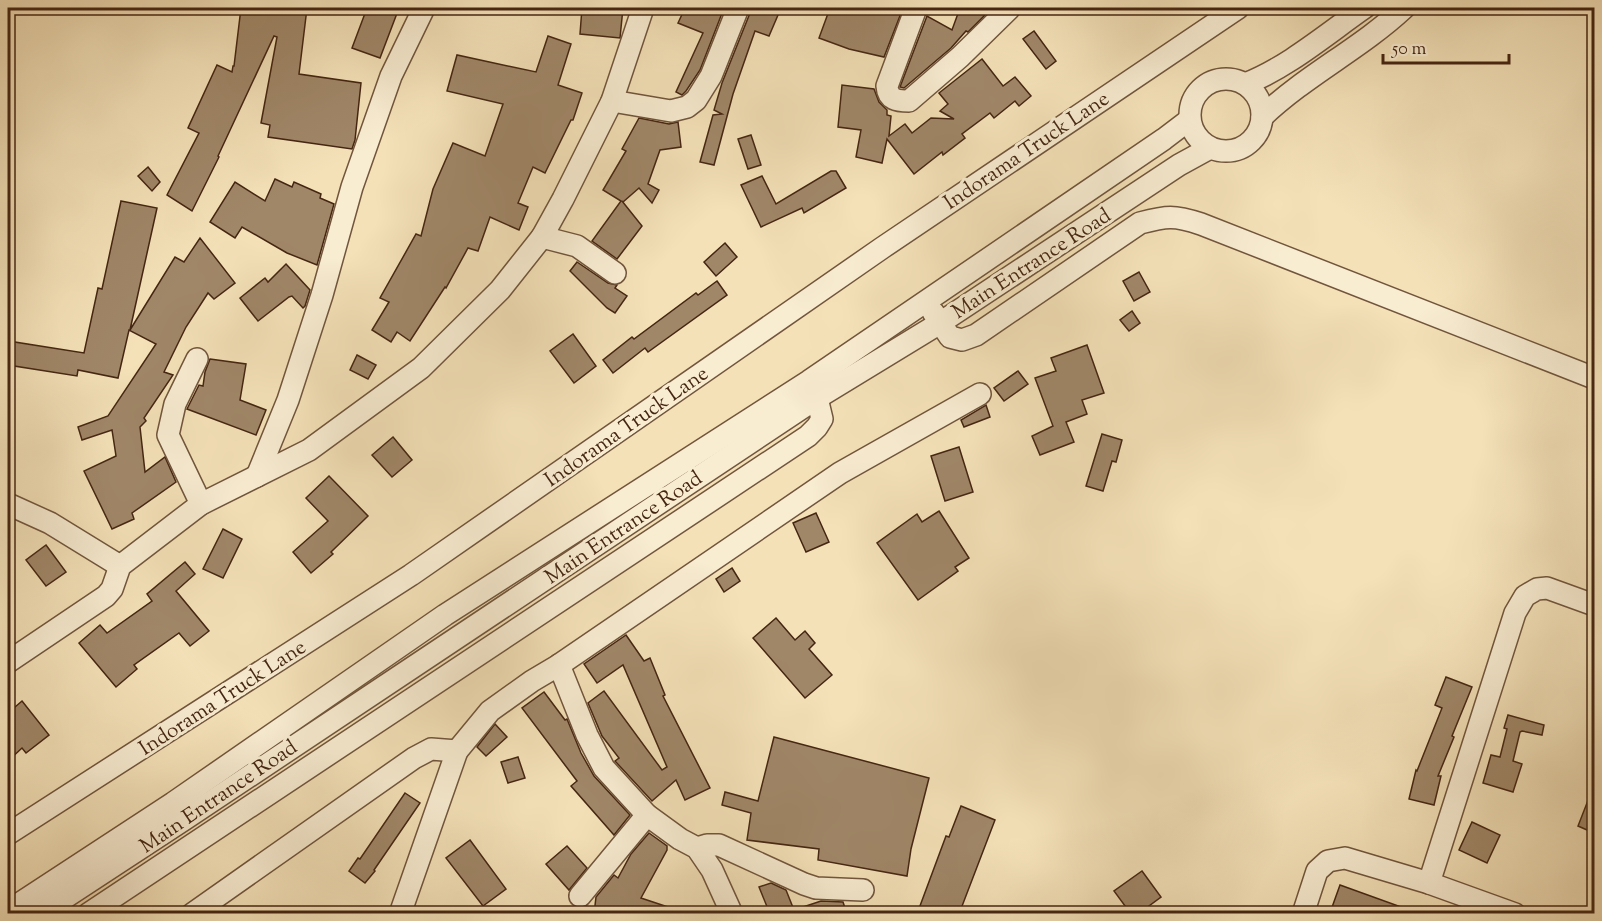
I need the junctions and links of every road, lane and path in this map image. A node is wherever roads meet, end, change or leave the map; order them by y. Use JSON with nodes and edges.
{"nodes":[{"id":1,"x":424,"y":8,"type":"edge"},
{"id":2,"x":643,"y":8,"type":"edge"},
{"id":3,"x":738,"y":8,"type":"edge"},
{"id":4,"x":916,"y":8,"type":"edge"},
{"id":5,"x":1238,"y":8,"type":"edge"},
{"id":6,"x":1364,"y":8,"type":"edge"},
{"id":7,"x":1404,"y":8,"type":"edge"},
{"id":8,"x":1010,"y":9,"type":"dead end"},
{"id":9,"x":1245,"y":84,"type":"junction"},
{"id":10,"x":612,"y":101,"type":"junction"},
{"id":11,"x":1262,"y":117,"type":"junction"},
{"id":12,"x":1190,"y":120,"type":"junction"},
{"id":13,"x":1210,"y":148,"type":"junction"},
{"id":14,"x":542,"y":237,"type":"junction"},
{"id":15,"x":615,"y":273,"type":"dead end"},
{"id":16,"x":926,"y":301,"type":"junction"},
{"id":17,"x":940,"y":323,"type":"junction"},
{"id":18,"x":196,"y":359,"type":"dead end"},
{"id":19,"x":1594,"y":378,"type":"edge"},
{"id":20,"x":813,"y":390,"type":"junction"},
{"id":21,"x":980,"y":394,"type":"dead end"},
{"id":22,"x":257,"y":476,"type":"junction"},
{"id":23,"x":8,"y":504,"type":"edge"},
{"id":24,"x":201,"y":504,"type":"junction"},
{"id":25,"x":120,"y":566,"type":"junction"},
{"id":26,"x":1594,"y":605,"type":"edge"},
{"id":27,"x":8,"y":663,"type":"edge"},
{"id":28,"x":559,"y":665,"type":"junction"},
{"id":29,"x":457,"y":751,"type":"junction"},
{"id":30,"x":646,"y":815,"type":"junction"},
{"id":31,"x":8,"y":834,"type":"edge"},
{"id":32,"x":697,"y":848,"type":"junction"},
{"id":33,"x":1429,"y":883,"type":"junction"},
{"id":34,"x":863,"y":890,"type":"dead end"},
{"id":35,"x":580,"y":896,"type":"dead end"},
{"id":36,"x":8,"y":911,"type":"edge"},
{"id":37,"x":40,"y":914,"type":"edge"},
{"id":38,"x":88,"y":914,"type":"edge"},
{"id":39,"x":192,"y":914,"type":"edge"},
{"id":40,"x":399,"y":914,"type":"edge"},
{"id":41,"x":732,"y":914,"type":"edge"},
{"id":42,"x":1303,"y":914,"type":"edge"},
{"id":43,"x":1515,"y":914,"type":"edge"}],
"edges":[{"from":1,"to":22,"type":"street"},
{"from":2,"to":10,"type":"street"},
{"from":3,"to":10,"type":"street"},
{"from":4,"to":8,"type":"street"},
{"from":5,"to":31,"type":"street","name":"Indorama Truck Lane"},
{"from":6,"to":9,"type":"street"},
{"from":7,"to":11,"type":"street"},
{"from":9,"to":11,"type":"street"},
{"from":9,"to":12,"type":"street"},
{"from":10,"to":14,"type":"street"},
{"from":11,"to":13,"type":"street"},
{"from":12,"to":13,"type":"street"},
{"from":12,"to":16,"type":"street"},
{"from":13,"to":17,"type":"street","name":"Main Entrance Road"},
{"from":14,"to":15,"type":"street"},
{"from":14,"to":22,"type":"street"},
{"from":16,"to":17,"type":"street"},
{"from":16,"to":20,"type":"street"},
{"from":17,"to":19,"type":"street"},
{"from":17,"to":20,"type":"street","name":"Main Entrance Road"},
{"from":18,"to":24,"type":"street"},
{"from":20,"to":36,"type":"street"},
{"from":20,"to":37,"type":"street","name":"Main Entrance Road"},
{"from":20,"to":38,"type":"street"},
{"from":21,"to":28,"type":"street"},
{"from":22,"to":24,"type":"street"},
{"from":23,"to":25,"type":"street"},
{"from":24,"to":25,"type":"street"},
{"from":25,"to":27,"type":"street"},
{"from":26,"to":33,"type":"street"},
{"from":28,"to":29,"type":"street"},
{"from":28,"to":30,"type":"street"},
{"from":29,"to":39,"type":"street"},
{"from":29,"to":40,"type":"street"},
{"from":30,"to":32,"type":"street"},
{"from":30,"to":35,"type":"street"},
{"from":32,"to":34,"type":"street"},
{"from":32,"to":41,"type":"street"},
{"from":33,"to":42,"type":"street"},
{"from":33,"to":43,"type":"street"}]}
